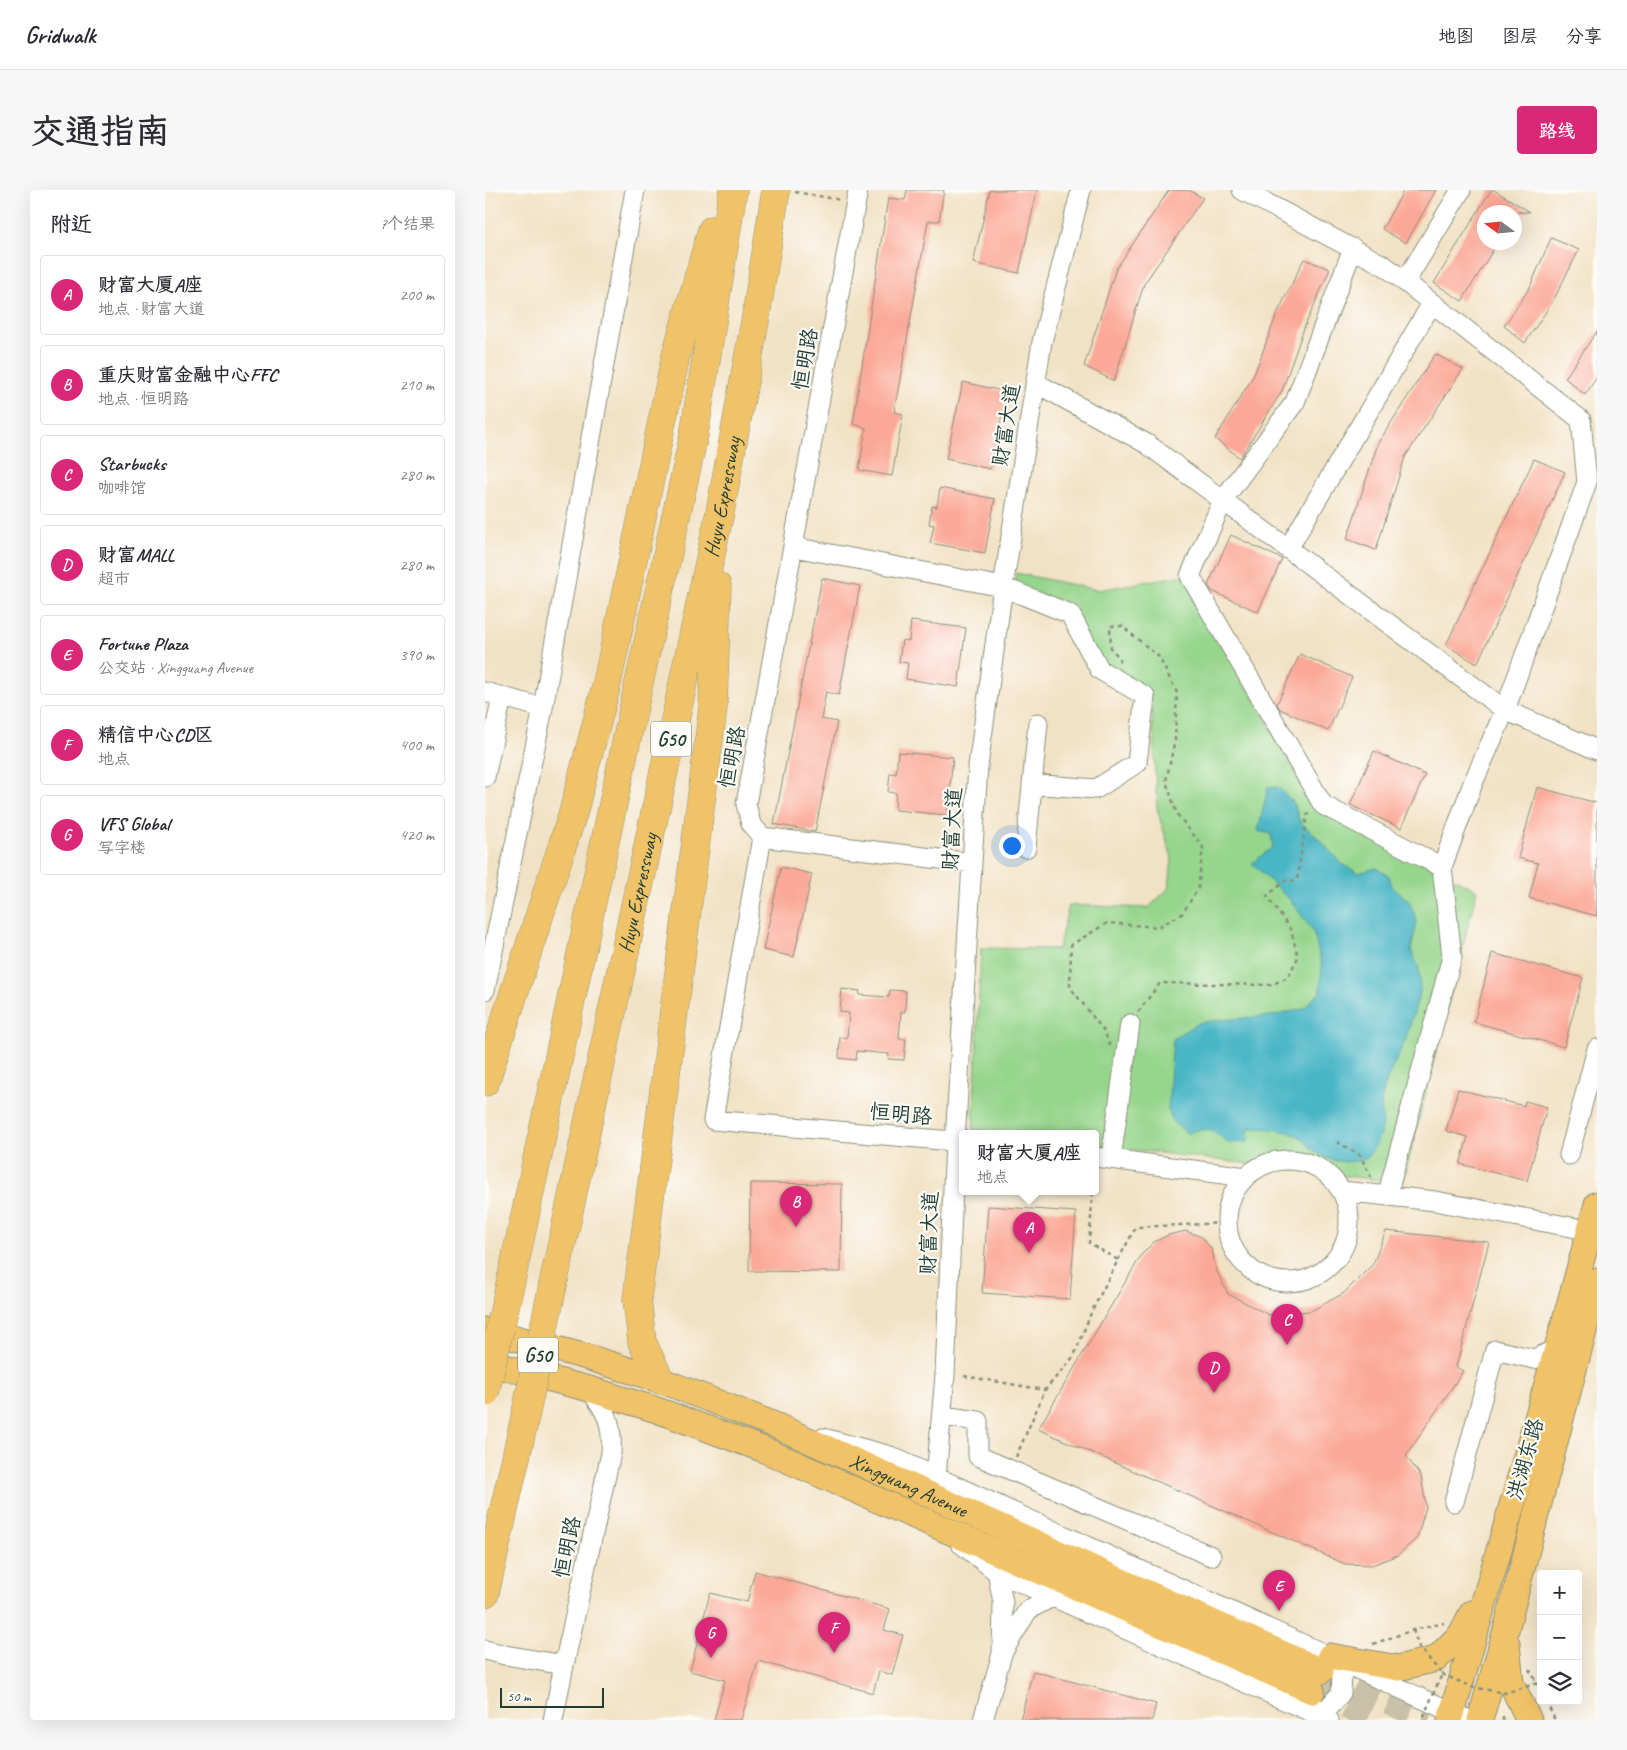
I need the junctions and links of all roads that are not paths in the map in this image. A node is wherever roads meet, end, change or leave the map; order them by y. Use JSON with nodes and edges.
{"nodes":[{"id":1,"x":635,"y":190,"type":"edge"},
{"id":2,"x":723,"y":190,"type":"edge"},
{"id":3,"x":733,"y":190,"type":"edge"},
{"id":4,"x":1081,"y":190,"type":"edge"},
{"id":5,"x":1242,"y":190,"type":"edge"},
{"id":6,"x":1461,"y":190,"type":"edge"},
{"id":7,"x":784,"y":191,"type":"edge"},
{"id":8,"x":857,"y":196,"type":"edge"},
{"id":9,"x":1353,"y":248,"type":"junction"},
{"id":10,"x":1405,"y":282,"type":"junction"},
{"id":11,"x":1433,"y":303,"type":"junction"},
{"id":12,"x":1036,"y":383,"type":"junction"},
{"id":13,"x":1223,"y":500,"type":"junction"},
{"id":14,"x":720,"y":512,"type":"junction"},
{"id":15,"x":794,"y":548,"type":"junction"},
{"id":16,"x":1288,"y":548,"type":"junction"},
{"id":17,"x":1003,"y":587,"type":"junction"},
{"id":18,"x":494,"y":695,"type":"edge"},
{"id":19,"x":543,"y":708,"type":"junction"},
{"id":20,"x":1505,"y":710,"type":"junction"},
{"id":21,"x":1038,"y":724,"type":"dead end"},
{"id":22,"x":1597,"y":750,"type":"edge"},
{"id":23,"x":485,"y":777,"type":"edge"},
{"id":24,"x":1032,"y":784,"type":"junction"},
{"id":25,"x":762,"y":837,"type":"junction"},
{"id":26,"x":1026,"y":848,"type":"dead end"},
{"id":27,"x":972,"y":863,"type":"junction"},
{"id":28,"x":1442,"y":866,"type":"junction"},
{"id":29,"x":485,"y":990,"type":"edge"},
{"id":30,"x":1130,"y":1024,"type":"road end"},
{"id":31,"x":1597,"y":1049,"type":"edge"},
{"id":32,"x":485,"y":1082,"type":"edge"},
{"id":33,"x":960,"y":1130,"type":"edge"},
{"id":34,"x":959,"y":1141,"type":"edge"},
{"id":35,"x":1569,"y":1155,"type":"dead end"},
{"id":36,"x":1103,"y":1158,"type":"edge"},
{"id":37,"x":1246,"y":1177,"type":"junction"},
{"id":38,"x":1342,"y":1191,"type":"junction"},
{"id":39,"x":1387,"y":1196,"type":"junction"},
{"id":40,"x":1597,"y":1204,"type":"edge"},
{"id":41,"x":1594,"y":1232,"type":"edge"},
{"id":42,"x":1597,"y":1281,"type":"edge"},
{"id":43,"x":485,"y":1330,"type":"edge"},
{"id":44,"x":1557,"y":1349,"type":"junction"},
{"id":45,"x":485,"y":1362,"type":"edge"},
{"id":46,"x":660,"y":1380,"type":"junction"},
{"id":47,"x":589,"y":1389,"type":"junction"},
{"id":48,"x":485,"y":1393,"type":"edge"},
{"id":49,"x":943,"y":1416,"type":"junction"},
{"id":50,"x":775,"y":1425,"type":"junction"},
{"id":51,"x":936,"y":1478,"type":"junction"},
{"id":52,"x":1454,"y":1502,"type":"dead end"},
{"id":53,"x":937,"y":1526,"type":"junction"},
{"id":54,"x":1211,"y":1556,"type":"dead end"},
{"id":55,"x":997,"y":1572,"type":"junction"},
{"id":56,"x":1488,"y":1585,"type":"junction"},
{"id":57,"x":485,"y":1593,"type":"edge"},
{"id":58,"x":1054,"y":1596,"type":"junction"},
{"id":59,"x":1506,"y":1630,"type":"junction"},
{"id":60,"x":485,"y":1650,"type":"edge"},
{"id":61,"x":1001,"y":1654,"type":"junction"},
{"id":62,"x":563,"y":1666,"type":"junction"},
{"id":63,"x":1319,"y":1683,"type":"junction"},
{"id":64,"x":1457,"y":1718,"type":"edge"},
{"id":65,"x":553,"y":1720,"type":"edge"},
{"id":66,"x":983,"y":1720,"type":"edge"},
{"id":67,"x":1329,"y":1720,"type":"edge"},
{"id":68,"x":1480,"y":1720,"type":"edge"},
{"id":69,"x":1529,"y":1720,"type":"edge"}],
"edges":[{"from":1,"to":19,"type":"street"},
{"from":2,"to":32,"type":"highway"},
{"from":3,"to":48,"type":"highway","name":"Huyu Expressway","number":"G50","bridge":true},
{"from":4,"to":12,"type":"street","name":"财富大道"},
{"from":5,"to":9,"type":"street"},
{"from":6,"to":10,"type":"street"},
{"from":7,"to":14,"type":"highway","name":"Huyu Expressway","number":"G50"},
{"from":8,"to":15,"type":"street","name":"恒明路"},
{"from":9,"to":10,"type":"street"},
{"from":9,"to":13,"type":"street"},
{"from":10,"to":11,"type":"street"},
{"from":11,"to":16,"type":"street"},
{"from":11,"to":20,"type":"street"},
{"from":12,"to":13,"type":"street"},
{"from":12,"to":17,"type":"street","name":"财富大道"},
{"from":13,"to":16,"type":"street"},
{"from":13,"to":28,"type":"street"},
{"from":14,"to":46,"type":"highway"},
{"from":14,"to":57,"type":"highway","name":"Huyu Expressway","number":"G50","bridge":true},
{"from":15,"to":17,"type":"street"},
{"from":15,"to":25,"type":"street","name":"恒明路"},
{"from":16,"to":20,"type":"street"},
{"from":17,"to":24,"type":"street"},
{"from":17,"to":27,"type":"street","name":"财富大道"},
{"from":18,"to":19,"type":"street"},
{"from":18,"to":23,"type":"street"},
{"from":19,"to":29,"type":"street"},
{"from":20,"to":22,"type":"street"},
{"from":20,"to":28,"type":"street"},
{"from":21,"to":24,"type":"street"},
{"from":24,"to":26,"type":"street"},
{"from":25,"to":27,"type":"street"},
{"from":25,"to":34,"type":"street","name":"恒明路"},
{"from":27,"to":33,"type":"street","name":"财富大道"},
{"from":28,"to":39,"type":"street"},
{"from":30,"to":36,"type":"street"},
{"from":31,"to":35,"type":"street"},
{"from":34,"to":49,"type":"street","name":"财富大道"},
{"from":36,"to":37,"type":"street"},
{"from":37,"to":38,"type":"street"},
{"from":37,"to":38,"type":"street"},
{"from":38,"to":39,"type":"street"},
{"from":39,"to":41,"type":"street"},
{"from":40,"to":41,"type":"main road","name":"洪湖东路"},
{"from":41,"to":44,"type":"main road","name":"洪湖东路"},
{"from":42,"to":59,"type":"main road","name":"洪湖东路"},
{"from":43,"to":46,"type":"main road","name":"Xingguang Avenue"},
{"from":44,"to":52,"type":"street"},
{"from":44,"to":56,"type":"main road","name":"洪湖东路"},
{"from":45,"to":47,"type":"main road","name":"Xingguang Avenue"},
{"from":46,"to":50,"type":"main road","name":"Xingguang Avenue"},
{"from":47,"to":53,"type":"main road","name":"Xingguang Avenue"},
{"from":47,"to":62,"type":"street","name":"恒明路"},
{"from":49,"to":51,"type":"street","name":"财富大道"},
{"from":49,"to":54,"type":"street"},
{"from":50,"to":51,"type":"street"},
{"from":50,"to":63,"type":"main road","name":"Xingguang Avenue"},
{"from":51,"to":63,"type":"street"},
{"from":53,"to":55,"type":"street"},
{"from":53,"to":63,"type":"main road","name":"Xingguang Avenue"},
{"from":55,"to":58,"type":"street"},
{"from":55,"to":61,"type":"street"},
{"from":56,"to":63,"type":"main road"},
{"from":56,"to":64,"type":"main road","name":"洪湖东路"},
{"from":58,"to":61,"type":"street"},
{"from":58,"to":63,"type":"street"},
{"from":59,"to":68,"type":"main road","name":"洪湖东路"},
{"from":59,"to":69,"type":"main road"},
{"from":60,"to":62,"type":"street"},
{"from":61,"to":66,"type":"street"},
{"from":62,"to":65,"type":"street","name":"恒明路"},
{"from":63,"to":64,"type":"street"},
{"from":63,"to":67,"type":"street"}]}
